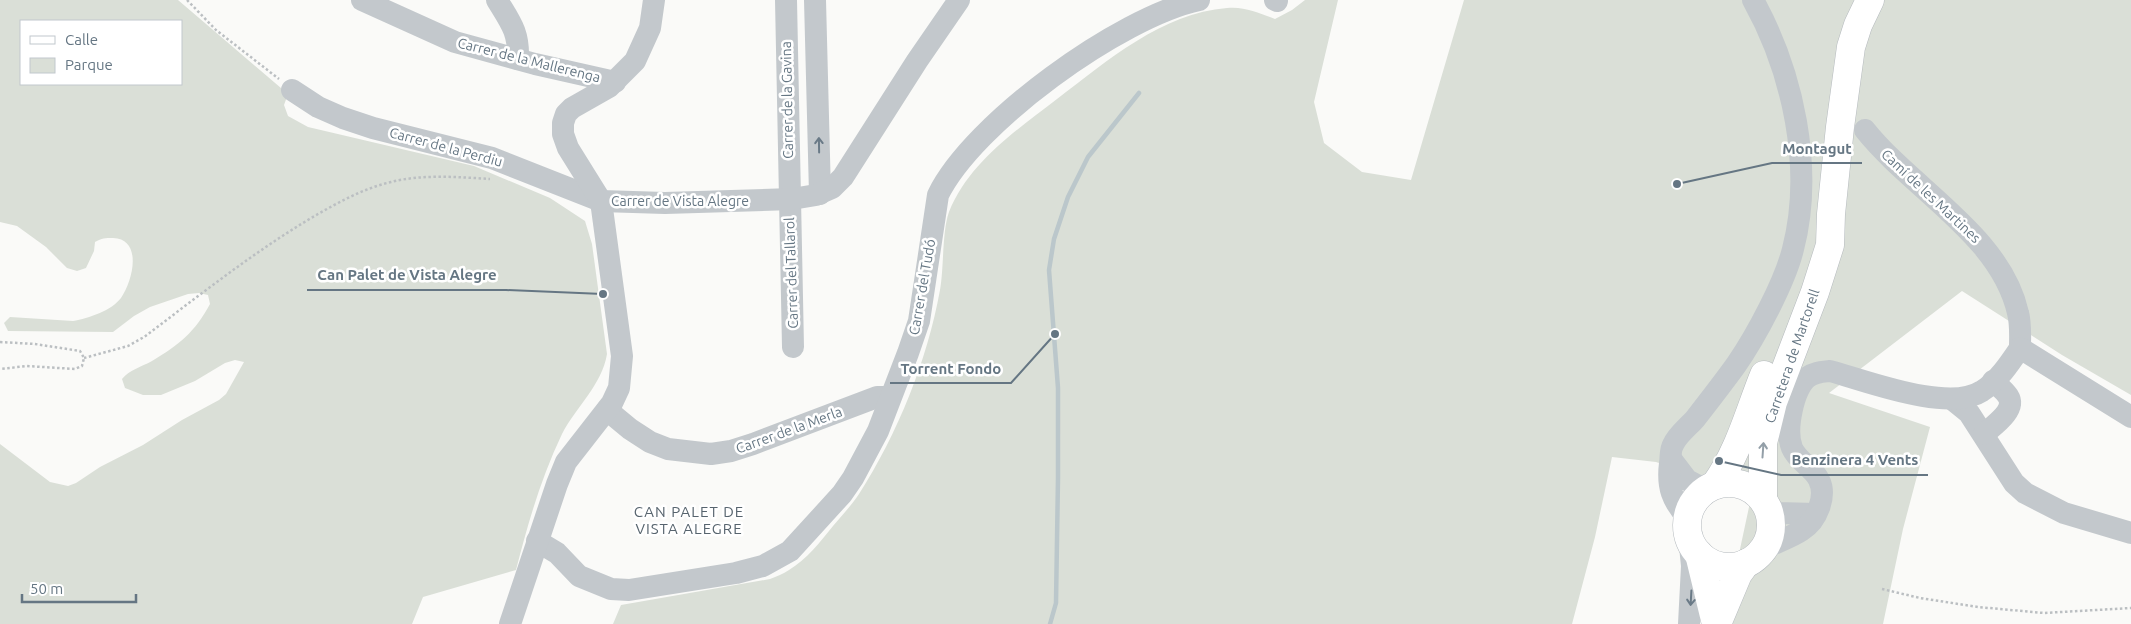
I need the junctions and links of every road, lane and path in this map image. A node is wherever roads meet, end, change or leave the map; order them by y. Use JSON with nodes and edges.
{"nodes":[{"id":1,"x":187,"y":0,"type":"edge"},
{"id":2,"x":362,"y":0,"type":"edge"},
{"id":3,"x":497,"y":0,"type":"edge"},
{"id":4,"x":654,"y":0,"type":"edge"},
{"id":5,"x":786,"y":0,"type":"edge"},
{"id":6,"x":815,"y":0,"type":"edge"},
{"id":7,"x":959,"y":0,"type":"edge"},
{"id":8,"x":1198,"y":0,"type":"edge"},
{"id":9,"x":1753,"y":0,"type":"edge"},
{"id":10,"x":1870,"y":0,"type":"edge"},
{"id":11,"x":518,"y":59,"type":"junction"},
{"id":12,"x":615,"y":82,"type":"junction"},
{"id":13,"x":292,"y":90,"type":"joint"},
{"id":14,"x":1865,"y":130,"type":"dead end"},
{"id":15,"x":495,"y":179,"type":"dead end"},
{"id":16,"x":820,"y":194,"type":"junction"},
{"id":17,"x":788,"y":199,"type":"junction"},
{"id":18,"x":601,"y":201,"type":"junction"},
{"id":19,"x":1831,"y":214,"type":"junction"},
{"id":20,"x":0,"y":342,"type":"edge"},
{"id":21,"x":793,"y":347,"type":"dead end"},
{"id":22,"x":2020,"y":348,"type":"junction"},
{"id":23,"x":84,"y":358,"type":"junction"},
{"id":24,"x":0,"y":369,"type":"edge"},
{"id":25,"x":1993,"y":381,"type":"junction"},
{"id":26,"x":890,"y":397,"type":"junction"},
{"id":27,"x":1953,"y":400,"type":"junction"},
{"id":28,"x":607,"y":410,"type":"junction"},
{"id":29,"x":2131,"y":417,"type":"edge"},
{"id":30,"x":1984,"y":434,"type":"junction"},
{"id":31,"x":1671,"y":458,"type":"junction"},
{"id":32,"x":1710,"y":487,"type":"junction"},
{"id":33,"x":1765,"y":503,"type":"junction"},
{"id":34,"x":1815,"y":514,"type":"junction"},
{"id":35,"x":2131,"y":533,"type":"edge"},
{"id":36,"x":1692,"y":536,"type":"junction"},
{"id":37,"x":537,"y":541,"type":"junction"},
{"id":38,"x":1755,"y":556,"type":"junction"},
{"id":39,"x":1882,"y":589,"type":"dead end"},
{"id":40,"x":2131,"y":608,"type":"edge"},
{"id":41,"x":510,"y":624,"type":"edge"},
{"id":42,"x":1690,"y":624,"type":"edge"},
{"id":43,"x":1717,"y":624,"type":"edge"}],
"edges":[{"from":1,"to":13,"type":"path"},
{"from":2,"to":11,"type":"street","name":"Carrer de la Mallerenga"},
{"from":3,"to":11,"type":"street"},
{"from":4,"to":12,"type":"street"},
{"from":5,"to":17,"type":"street","name":"Carrer de la Gavina"},
{"from":16,"to":6,"type":"street","one_way":true},
{"from":7,"to":16,"type":"street","name":"Carrer de Vista Alegre"},
{"from":8,"to":26,"type":"street","name":"Carrer del Tudó"},
{"from":9,"to":31,"type":"street"},
{"from":10,"to":19,"type":"main road","name":"Carretera de Martorell"},
{"from":11,"to":12,"type":"street","name":"Carrer de la Mallerenga"},
{"from":12,"to":18,"type":"street"},
{"from":13,"to":18,"type":"street","name":"Carrer de la Perdiu"},
{"from":14,"to":22,"type":"street","name":"Camí de les Martines"},
{"from":15,"to":23,"type":"path"},
{"from":16,"to":17,"type":"street","name":"Carrer de Vista Alegre"},
{"from":17,"to":18,"type":"street","name":"Carrer de Vista Alegre"},
{"from":17,"to":21,"type":"street","name":"Carrer del Tallarol"},
{"from":18,"to":28,"type":"street","name":"Carrer de Vista Alegre"},
{"from":19,"to":32,"type":"main road","name":"Carretera de Martorell"},
{"from":33,"to":19,"type":"main road","name":"Carretera de Martorell","one_way":true},
{"from":20,"to":23,"type":"path"},
{"from":22,"to":25,"type":"street"},
{"from":22,"to":29,"type":"street"},
{"from":23,"to":24,"type":"path"},
{"from":25,"to":27,"type":"street"},
{"from":25,"to":30,"type":"street"},
{"from":26,"to":28,"type":"street","name":"Carrer de la Merla"},
{"from":26,"to":37,"type":"street","name":"Carrer del Tudó"},
{"from":27,"to":30,"type":"street"},
{"from":27,"to":34,"type":"street"},
{"from":28,"to":37,"type":"street","name":"Carrer de Vista Alegre"},
{"from":30,"to":35,"type":"street"},
{"from":31,"to":32,"type":"street"},
{"from":31,"to":36,"type":"street"},
{"from":32,"to":33,"type":"main road"},
{"from":32,"to":36,"type":"main road","name":"Carretera de Martorell"},
{"from":33,"to":34,"type":"street"},
{"from":33,"to":38,"type":"main road","name":"Carretera de Martorell"},
{"from":34,"to":38,"type":"street"},
{"from":36,"to":38,"type":"main road"},
{"from":36,"to":42,"type":"street","one_way":true},
{"from":36,"to":43,"type":"main road","name":"Carretera de Martorell"},
{"from":37,"to":41,"type":"street","name":"Carrer de Vista Alegre"},
{"from":38,"to":43,"type":"main road","name":"Carretera de Martorell"},
{"from":39,"to":40,"type":"path"}]}
